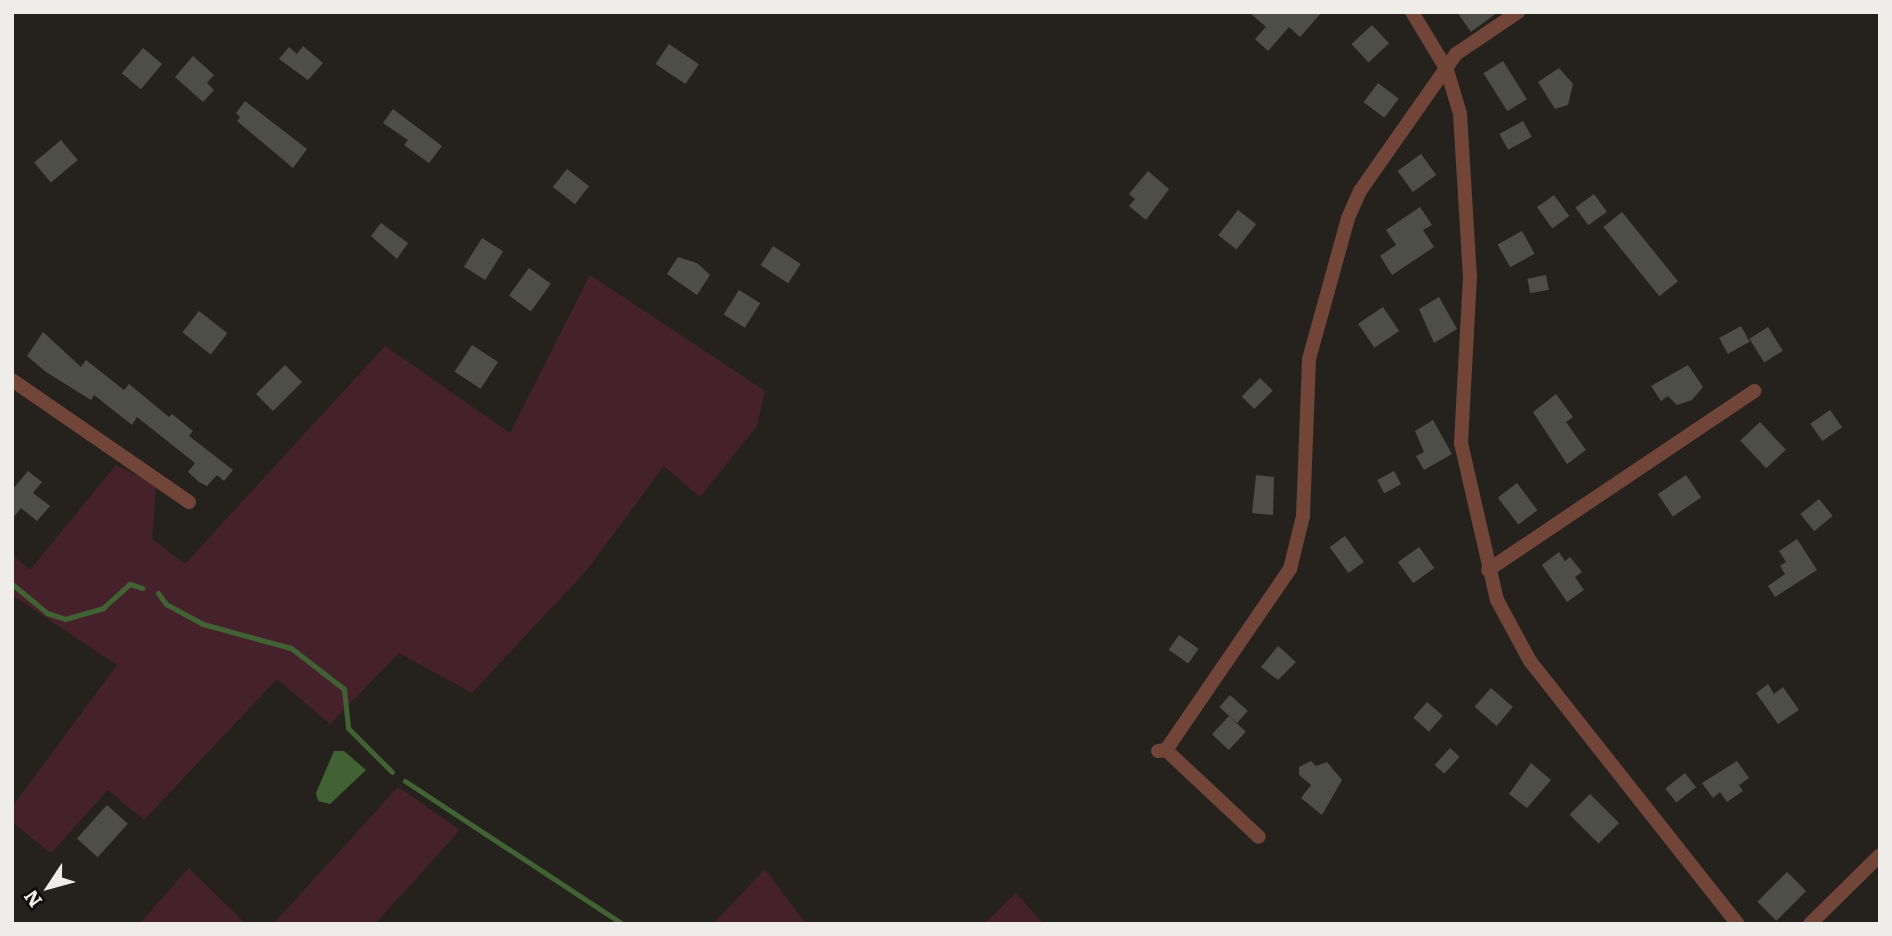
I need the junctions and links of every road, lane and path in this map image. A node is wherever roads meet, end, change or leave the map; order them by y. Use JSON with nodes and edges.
{"nodes":[{"id":1,"x":1412,"y":12,"type":"edge"},
{"id":2,"x":1518,"y":12,"type":"edge"},
{"id":3,"x":1447,"y":70,"type":"junction"},
{"id":4,"x":12,"y":380,"type":"edge"},
{"id":5,"x":1754,"y":391,"type":"dead end"},
{"id":6,"x":189,"y":502,"type":"dead end"},
{"id":7,"x":1488,"y":570,"type":"junction"},
{"id":8,"x":1259,"y":836,"type":"dead end"},
{"id":9,"x":1880,"y":855,"type":"edge"},
{"id":10,"x":1738,"y":924,"type":"edge"},
{"id":11,"x":1810,"y":924,"type":"edge"}],
"edges":[{"from":1,"to":3,"type":"street"},
{"from":2,"to":3,"type":"street"},
{"from":3,"to":7,"type":"street"},
{"from":3,"to":8,"type":"street"},
{"from":4,"to":6,"type":"street"},
{"from":5,"to":7,"type":"street"},
{"from":7,"to":10,"type":"street"},
{"from":9,"to":11,"type":"street"}]}
